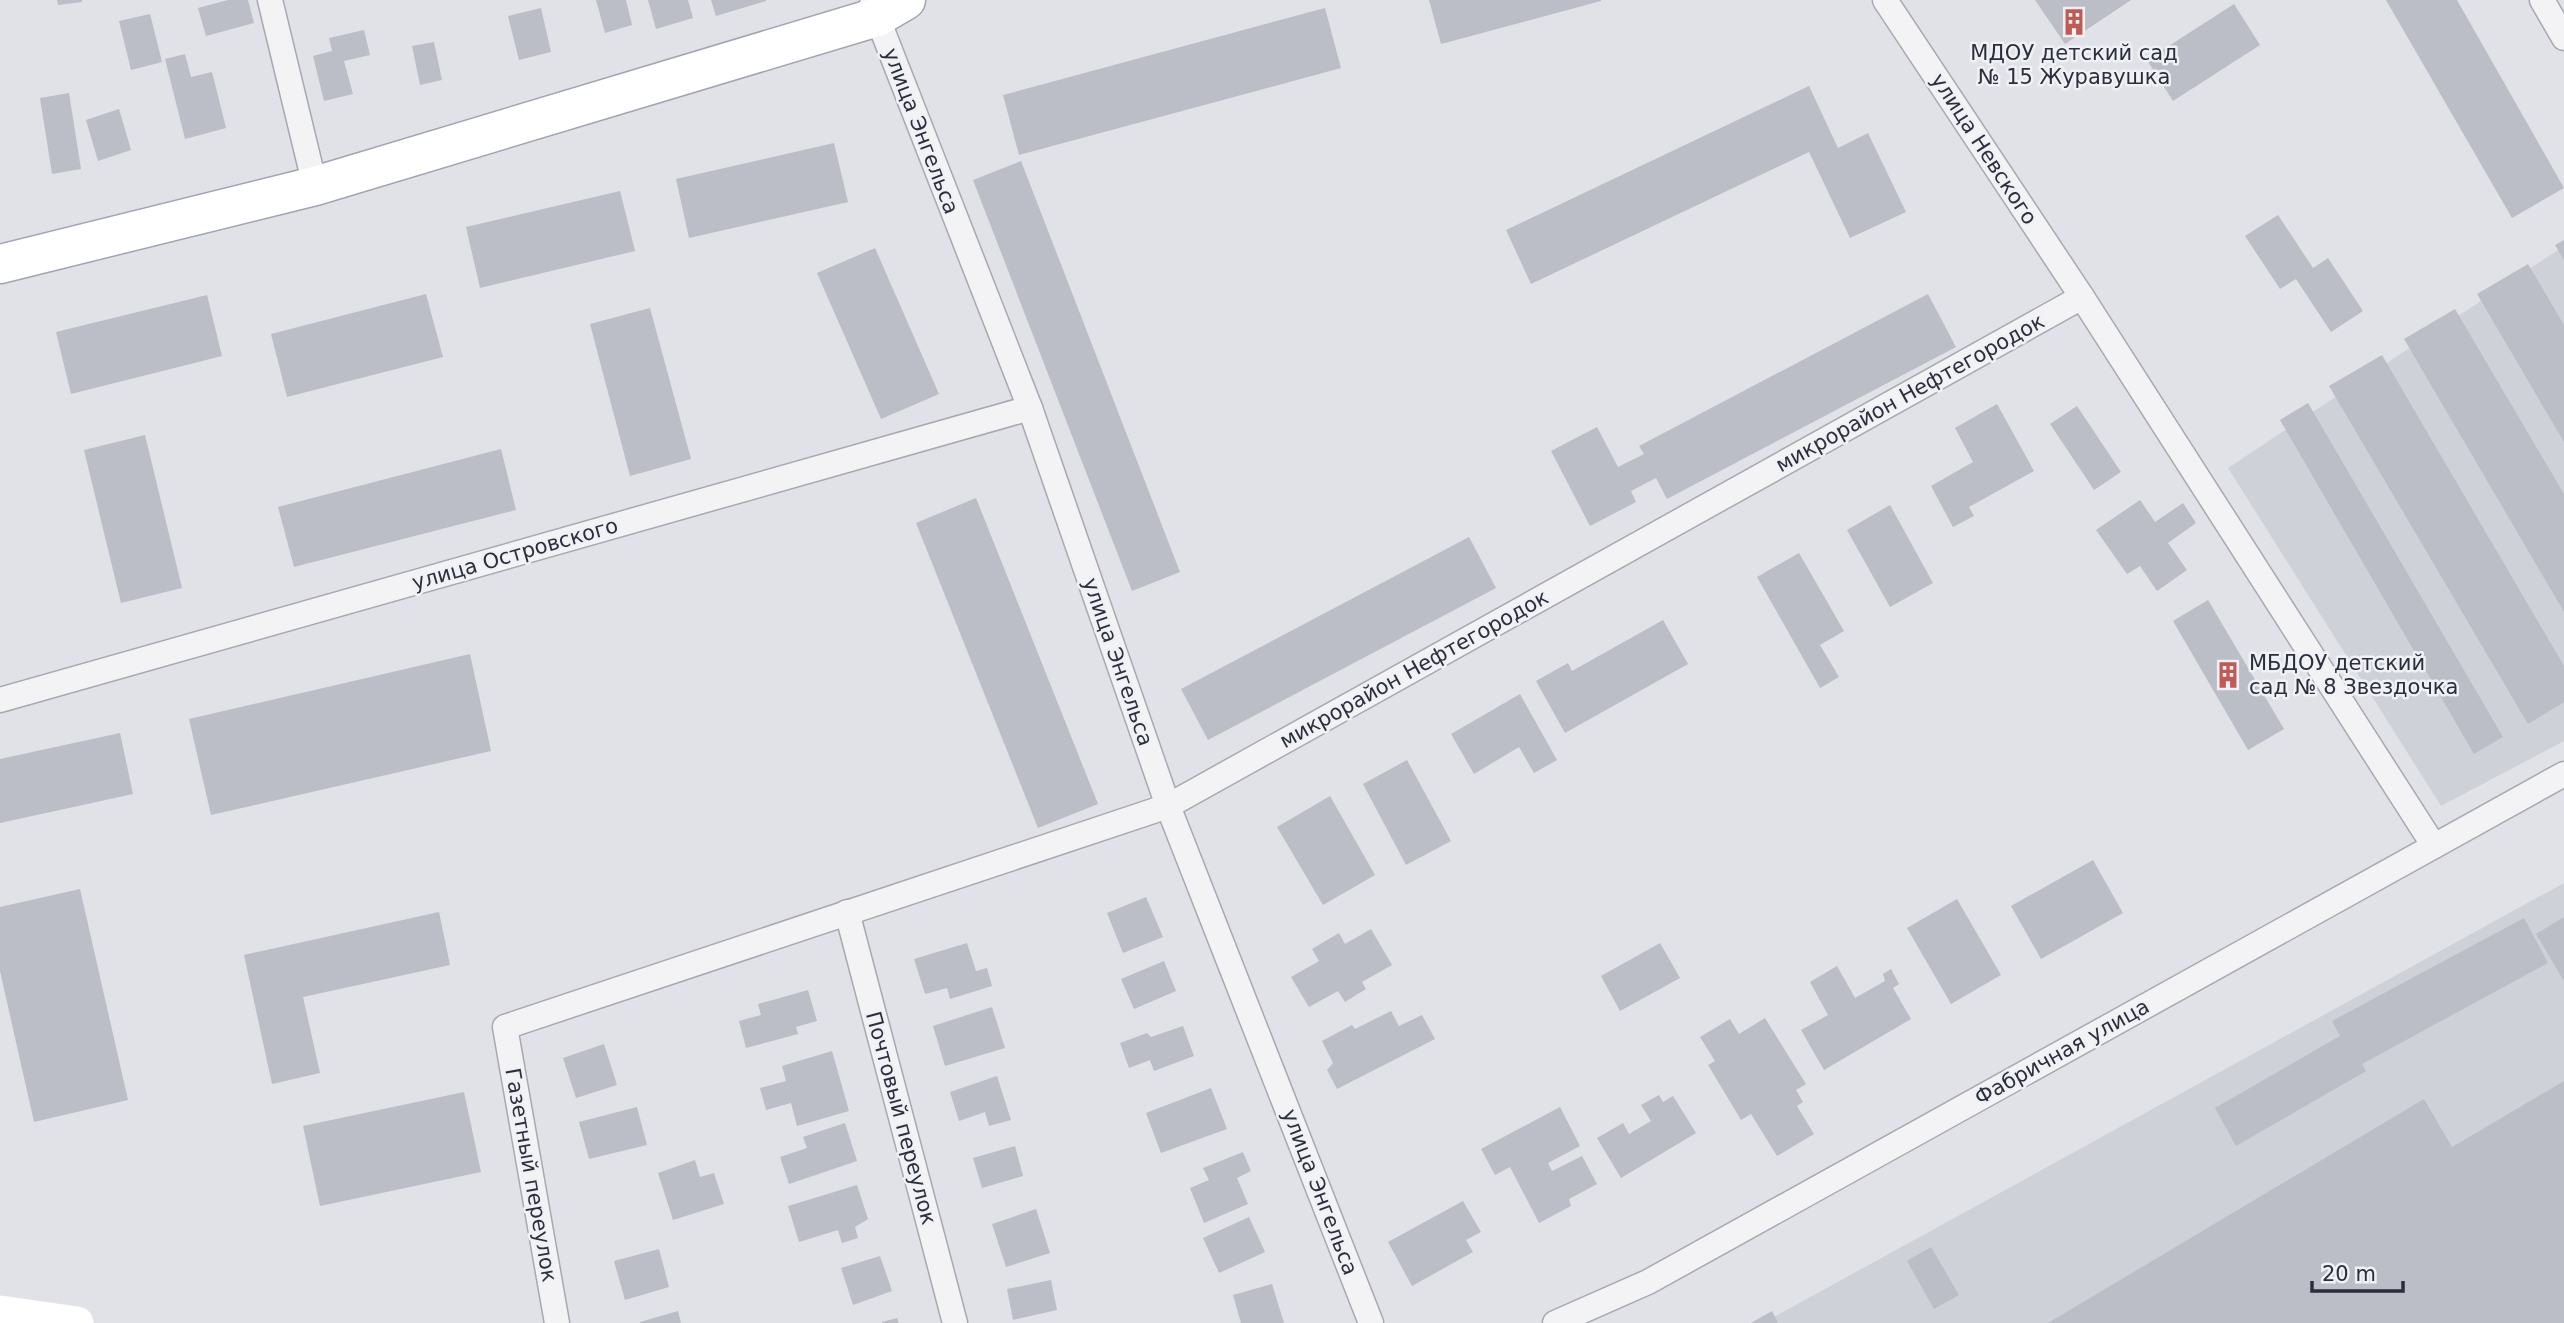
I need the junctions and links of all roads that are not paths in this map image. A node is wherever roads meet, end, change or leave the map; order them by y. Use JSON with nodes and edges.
{"nodes":[{"id":1,"x":270,"y":0,"type":"edge"},
{"id":2,"x":1885,"y":0,"type":"edge"},
{"id":3,"x":2542,"y":0,"type":"edge"},
{"id":4,"x":884,"y":6,"type":"edge"},
{"id":5,"x":2564,"y":38,"type":"edge"},
{"id":6,"x":315,"y":186,"type":"junction"},
{"id":7,"x":0,"y":264,"type":"edge"},
{"id":8,"x":2082,"y":298,"type":"junction"},
{"id":9,"x":1030,"y":408,"type":"junction"},
{"id":10,"x":0,"y":700,"type":"edge"},
{"id":11,"x":2564,"y":774,"type":"edge"},
{"id":12,"x":1168,"y":806,"type":"junction"},
{"id":13,"x":2434,"y":846,"type":"junction"},
{"id":14,"x":847,"y":912,"type":"junction"},
{"id":15,"x":505,"y":1027,"type":"joint"},
{"id":16,"x":0,"y":1312,"type":"edge"},
{"id":17,"x":77,"y":1323,"type":"edge"},
{"id":18,"x":557,"y":1323,"type":"edge"},
{"id":19,"x":955,"y":1323,"type":"edge"},
{"id":20,"x":1371,"y":1323,"type":"edge"},
{"id":21,"x":1556,"y":1323,"type":"edge"}],
"edges":[{"from":1,"to":6,"type":"street"},
{"from":2,"to":8,"type":"street","name":"улица Невского"},
{"from":3,"to":5,"type":"street"},
{"from":4,"to":6,"type":"main road"},
{"from":4,"to":9,"type":"street","name":"улица Энгельса"},
{"from":6,"to":7,"type":"main road"},
{"from":8,"to":12,"type":"street","name":"микрорайон Нефтегородок"},
{"from":8,"to":13,"type":"street"},
{"from":9,"to":10,"type":"street","name":"улица Островского"},
{"from":9,"to":12,"type":"street","name":"улица Энгельса"},
{"from":11,"to":13,"type":"street","name":"Фабричная улица"},
{"from":12,"to":14,"type":"street","name":"микрорайон Нефтегородок"},
{"from":12,"to":20,"type":"street","name":"улица Энгельса"},
{"from":13,"to":21,"type":"street","name":"Фабричная улица"},
{"from":14,"to":15,"type":"street","name":"микрорайон Нефтегородок"},
{"from":14,"to":19,"type":"street","name":"Почтовый переулок"},
{"from":15,"to":18,"type":"street","name":"Газетный переулок"},
{"from":16,"to":17,"type":"street"}]}
